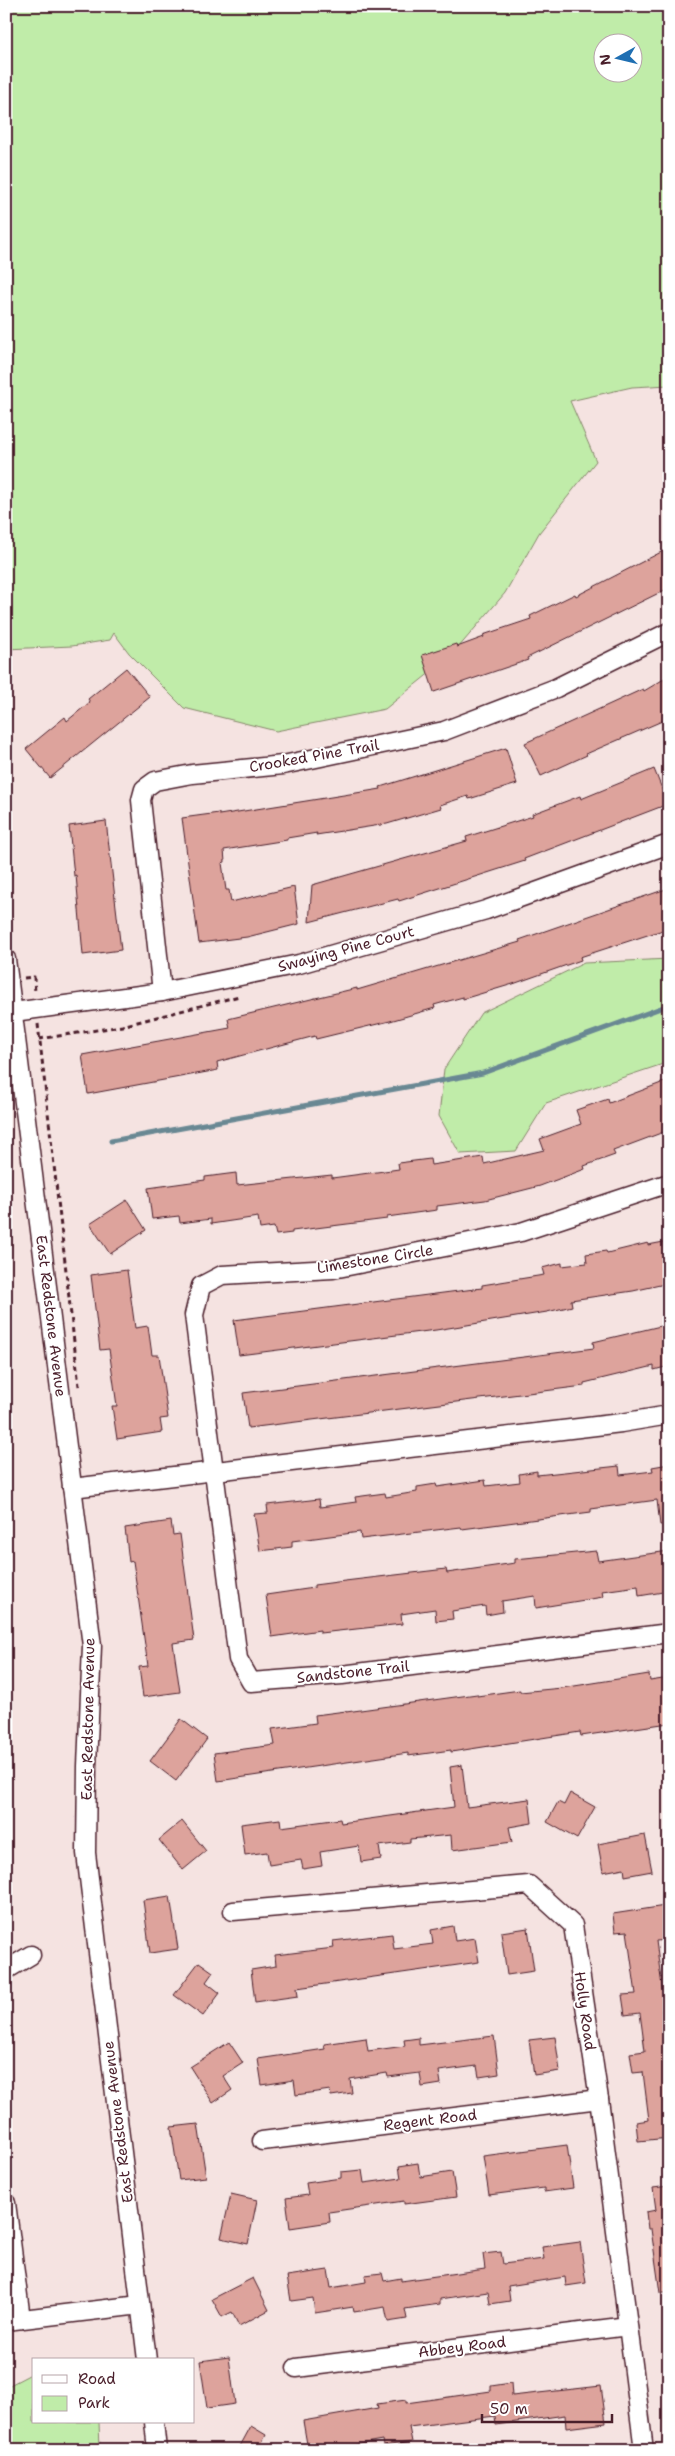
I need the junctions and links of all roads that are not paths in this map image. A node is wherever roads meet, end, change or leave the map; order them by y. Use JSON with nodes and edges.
{"nodes":[{"id":1,"x":669,"y":632,"type":"edge"},
{"id":2,"x":669,"y":844,"type":"edge"},
{"id":3,"x":6,"y":959,"type":"edge"},
{"id":4,"x":169,"y":990,"type":"junction"},
{"id":5,"x":10,"y":1013,"type":"edge"},
{"id":6,"x":669,"y":1183,"type":"edge"},
{"id":7,"x":669,"y":1415,"type":"edge"},
{"id":8,"x":214,"y":1471,"type":"junction"},
{"id":9,"x":72,"y":1488,"type":"junction"},
{"id":10,"x":669,"y":1633,"type":"edge"},
{"id":11,"x":233,"y":1911,"type":"dead end"},
{"id":12,"x":31,"y":1955,"type":"dead end"},
{"id":13,"x":6,"y":1970,"type":"edge"},
{"id":14,"x":599,"y":2099,"type":"junction"},
{"id":15,"x":262,"y":2141,"type":"dead end"},
{"id":16,"x":6,"y":2202,"type":"edge"},
{"id":17,"x":140,"y":2305,"type":"junction"},
{"id":18,"x":14,"y":2320,"type":"edge"},
{"id":19,"x":628,"y":2326,"type":"junction"},
{"id":20,"x":146,"y":2358,"type":"edge"},
{"id":21,"x":296,"y":2368,"type":"dead end"},
{"id":22,"x":154,"y":2424,"type":"edge"},
{"id":23,"x":157,"y":2450,"type":"edge"},
{"id":24,"x":644,"y":2450,"type":"edge"}],
"edges":[{"from":1,"to":4,"type":"street","name":"Crooked Pine Trail"},
{"from":2,"to":4,"type":"street","name":"Swaying Pine Court"},
{"from":3,"to":5,"type":"street","name":"East Redstone Avenue"},
{"from":4,"to":5,"type":"street","name":"Swaying Pine Court"},
{"from":5,"to":9,"type":"street","name":"East Redstone Avenue"},
{"from":6,"to":8,"type":"street","name":"Limestone Circle"},
{"from":7,"to":8,"type":"street"},
{"from":8,"to":9,"type":"street"},
{"from":8,"to":10,"type":"street","name":"Sandstone Trail"},
{"from":9,"to":17,"type":"street","name":"East Redstone Avenue"},
{"from":11,"to":14,"type":"street","name":"Holly Road"},
{"from":12,"to":13,"type":"street"},
{"from":14,"to":15,"type":"street","name":"Regent Road"},
{"from":14,"to":19,"type":"street","name":"Holly Road"},
{"from":16,"to":18,"type":"street"},
{"from":17,"to":18,"type":"street"},
{"from":17,"to":20,"type":"street","name":"East Redstone Avenue"},
{"from":19,"to":21,"type":"street","name":"Abbey Road"},
{"from":19,"to":24,"type":"street","name":"Holly Road"},
{"from":22,"to":23,"type":"street"}]}
